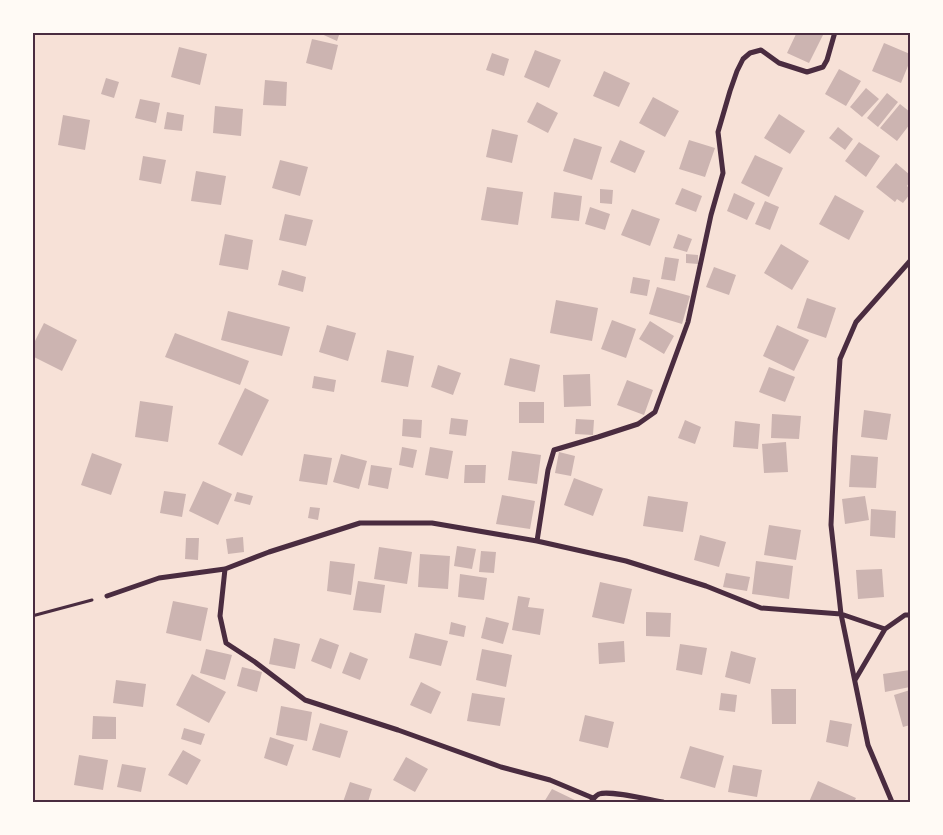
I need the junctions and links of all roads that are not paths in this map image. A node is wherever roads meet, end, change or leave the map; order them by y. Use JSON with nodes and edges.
{"nodes":[{"id":1,"x":836,"y":32,"type":"edge"},
{"id":2,"x":910,"y":261,"type":"edge"},
{"id":3,"x":537,"y":541,"type":"junction"},
{"id":4,"x":225,"y":569,"type":"junction"},
{"id":5,"x":107,"y":596,"type":"road end"},
{"id":6,"x":841,"y":614,"type":"junction"},
{"id":7,"x":910,"y":615,"type":"edge"},
{"id":8,"x":885,"y":630,"type":"junction"},
{"id":9,"x":855,"y":680,"type":"junction"},
{"id":10,"x":592,"y":800,"type":"edge"},
{"id":11,"x":663,"y":802,"type":"edge"},
{"id":12,"x":892,"y":802,"type":"edge"}],
"edges":[{"from":1,"to":3,"type":"street"},
{"from":2,"to":6,"type":"street"},
{"from":3,"to":4,"type":"street"},
{"from":3,"to":6,"type":"street"},
{"from":4,"to":5,"type":"street"},
{"from":4,"to":10,"type":"street"},
{"from":6,"to":8,"type":"street"},
{"from":6,"to":9,"type":"street"},
{"from":7,"to":8,"type":"street"},
{"from":8,"to":9,"type":"street"},
{"from":9,"to":12,"type":"street"},
{"from":10,"to":11,"type":"street"}]}
